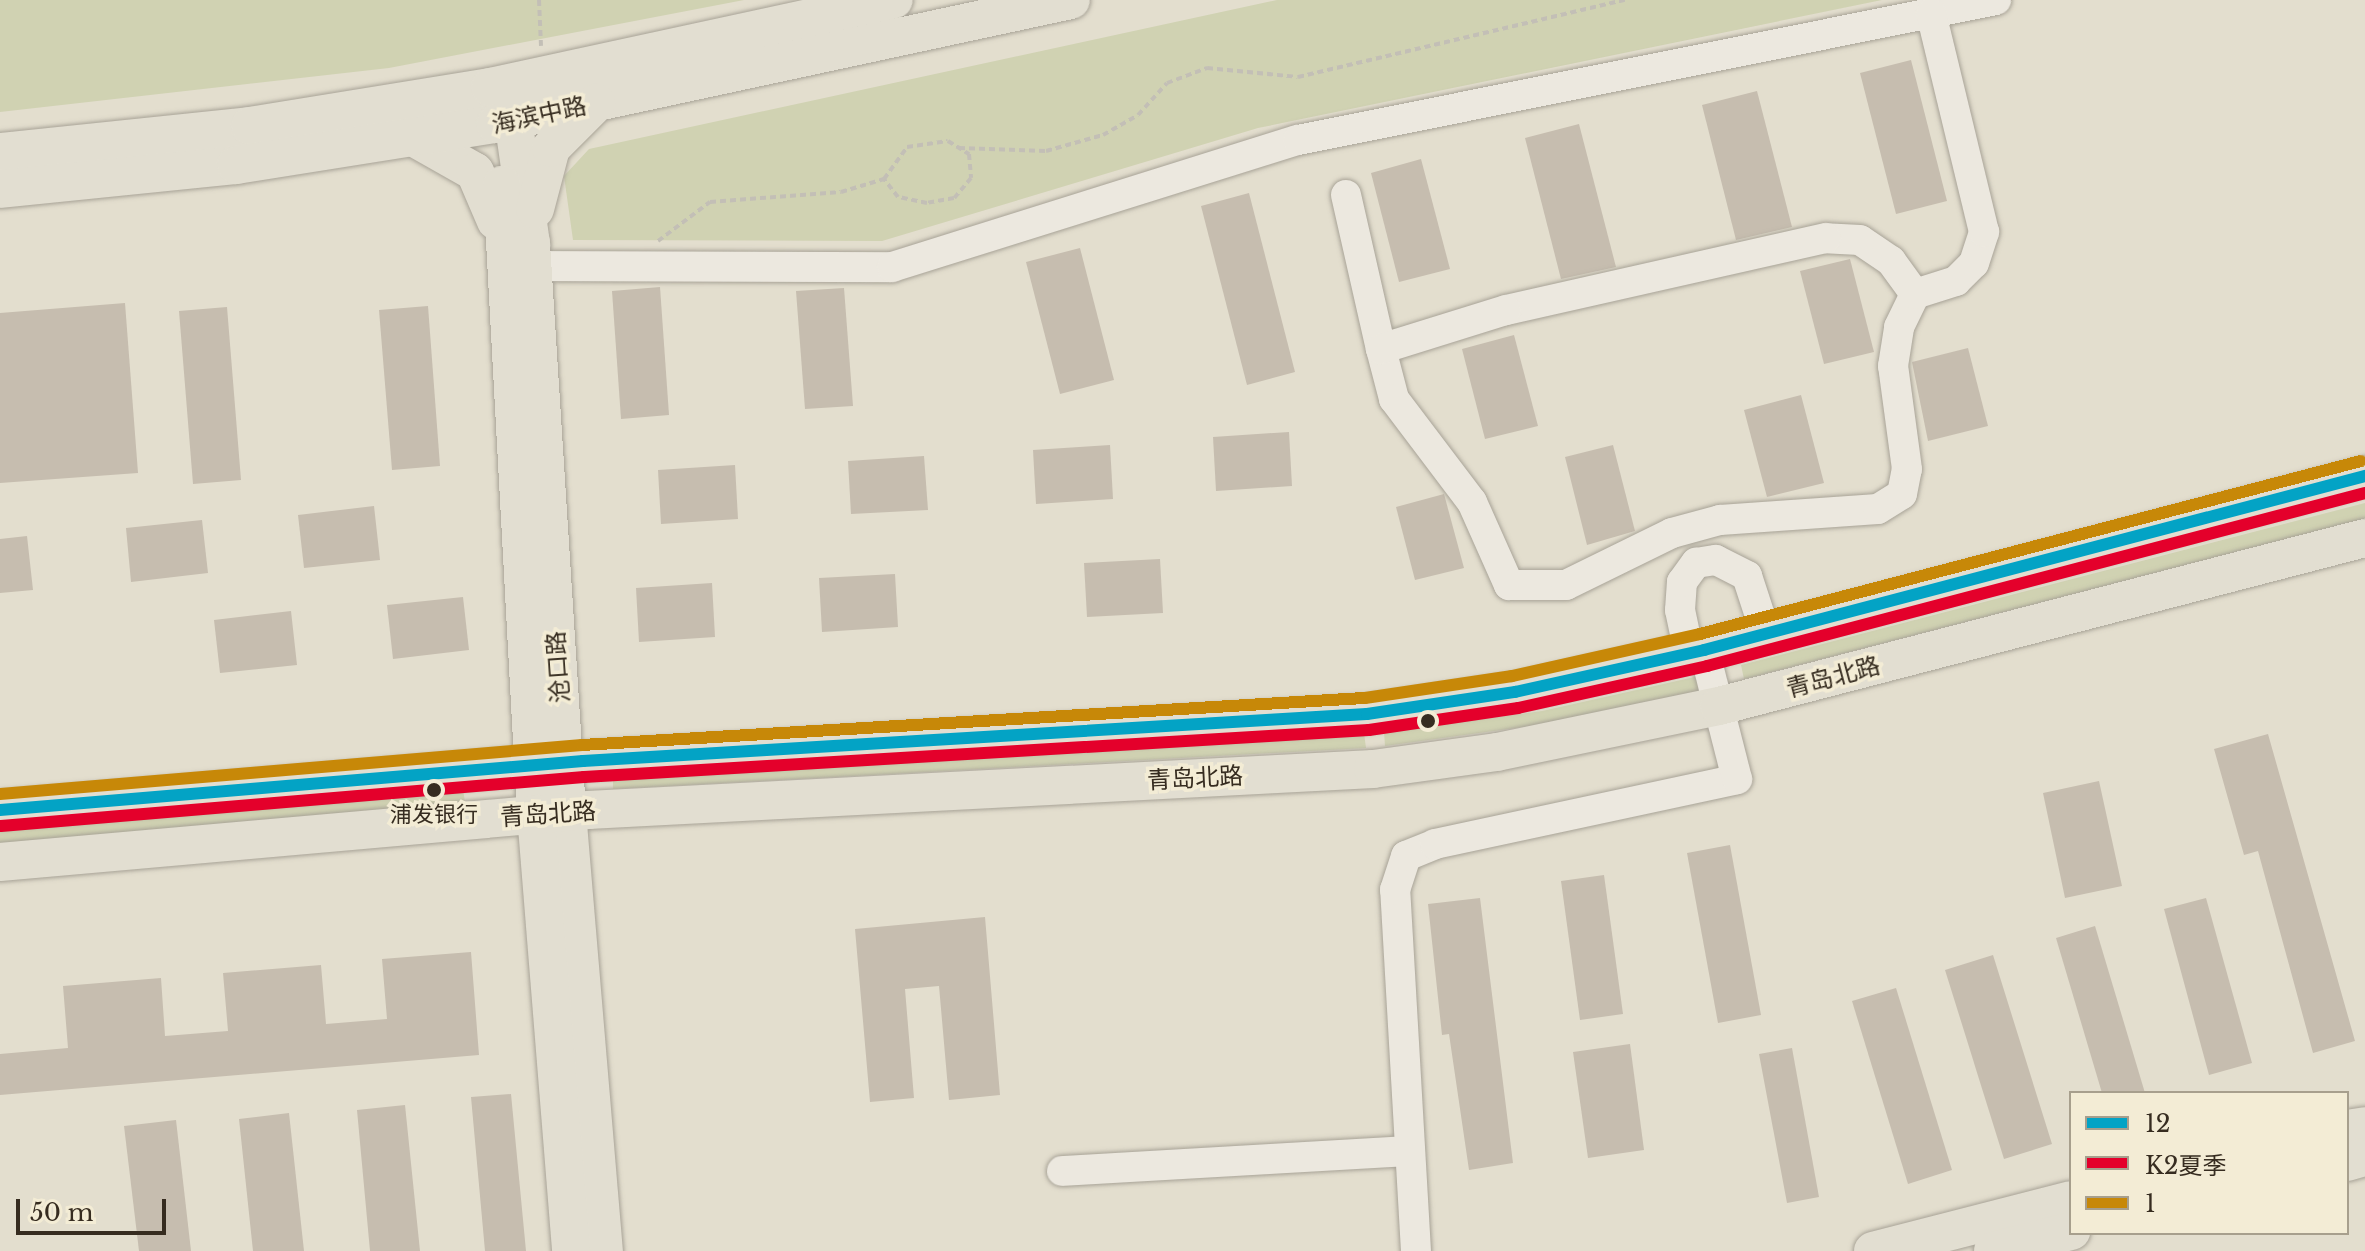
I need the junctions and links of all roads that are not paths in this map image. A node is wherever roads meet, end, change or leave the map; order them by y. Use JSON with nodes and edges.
{"nodes":[{"id":1,"x":894,"y":0,"type":"edge"},
{"id":2,"x":1071,"y":0,"type":"edge"},
{"id":3,"x":1996,"y":0,"type":"edge"},
{"id":4,"x":1931,"y":13,"type":"junction"},
{"id":5,"x":513,"y":82,"type":"junction"},
{"id":6,"x":596,"y":103,"type":"junction"},
{"id":7,"x":504,"y":122,"type":"junction"},
{"id":8,"x":413,"y":137,"type":"junction"},
{"id":9,"x":0,"y":152,"type":"edge"},
{"id":10,"x":0,"y":189,"type":"edge"},
{"id":11,"x":1346,"y":195,"type":"dead end"},
{"id":12,"x":522,"y":253,"type":"junction"},
{"id":13,"x":1915,"y":294,"type":"junction"},
{"id":14,"x":1381,"y":349,"type":"junction"},
{"id":15,"x":2365,"y":476,"type":"edge"},
{"id":16,"x":1720,"y":520,"type":"junction"},
{"id":17,"x":1681,"y":531,"type":"junction"},
{"id":18,"x":2365,"y":538,"type":"edge"},
{"id":19,"x":1728,"y":563,"type":"junction"},
{"id":20,"x":1691,"y":570,"type":"junction"},
{"id":21,"x":1766,"y":634,"type":"junction"},
{"id":22,"x":1697,"y":652,"type":"junction"},
{"id":23,"x":1719,"y":706,"type":"junction"},
{"id":24,"x":548,"y":764,"type":"junction"},
{"id":25,"x":0,"y":810,"type":"edge"},
{"id":26,"x":551,"y":813,"type":"junction"},
{"id":27,"x":0,"y":862,"type":"edge"},
{"id":28,"x":1406,"y":1151,"type":"junction"},
{"id":29,"x":1062,"y":1171,"type":"dead end"},
{"id":30,"x":2069,"y":1201,"type":"edge"},
{"id":31,"x":2069,"y":1232,"type":"edge"},
{"id":32,"x":571,"y":1251,"type":"edge"},
{"id":33,"x":604,"y":1251,"type":"edge"},
{"id":34,"x":1416,"y":1251,"type":"edge"},
{"id":35,"x":1873,"y":1251,"type":"edge"},
{"id":36,"x":1993,"y":1251,"type":"edge"}],
"edges":[{"from":1,"to":5,"type":"main road","name":"海滨中路"},
{"from":2,"to":6,"type":"main road","name":"海滨中路"},
{"from":3,"to":4,"type":"street"},
{"from":4,"to":12,"type":"street"},
{"from":4,"to":13,"type":"street"},
{"from":5,"to":7,"type":"main road","name":"沧口路"},
{"from":5,"to":9,"type":"main road","name":"海滨中路"},
{"from":6,"to":7,"type":"main road","name":"海滨中路"},
{"from":6,"to":12,"type":"main road"},
{"from":7,"to":8,"type":"main road","name":"海滨中路"},
{"from":7,"to":12,"type":"main road","name":"沧口路"},
{"from":8,"to":10,"type":"main road","name":"海滨中路"},
{"from":8,"to":12,"type":"main road"},
{"from":11,"to":14,"type":"street"},
{"from":12,"to":24,"type":"main road","name":"沧口路"},
{"from":13,"to":14,"type":"street"},
{"from":13,"to":16,"type":"street"},
{"from":14,"to":17,"type":"street"},
{"from":15,"to":21,"type":"main road","name":"青岛北路"},
{"from":16,"to":17,"type":"street"},
{"from":16,"to":19,"type":"street"},
{"from":17,"to":20,"type":"street"},
{"from":18,"to":23,"type":"main road","name":"青岛北路"},
{"from":19,"to":20,"type":"street"},
{"from":19,"to":21,"type":"street"},
{"from":20,"to":22,"type":"street"},
{"from":21,"to":22,"type":"main road","name":"青岛北路"},
{"from":22,"to":23,"type":"street"},
{"from":22,"to":24,"type":"main road","name":"青岛北路"},
{"from":23,"to":26,"type":"main road","name":"青岛北路"},
{"from":23,"to":28,"type":"street"},
{"from":24,"to":25,"type":"main road","name":"青岛北路"},
{"from":24,"to":26,"type":"main road","name":"沧口路"},
{"from":26,"to":27,"type":"main road","name":"青岛北路"},
{"from":26,"to":32,"type":"main road","name":"沧口路"},
{"from":26,"to":33,"type":"main road","name":"沧口路"},
{"from":28,"to":29,"type":"street"},
{"from":28,"to":34,"type":"street"},
{"from":30,"to":35,"type":"main road"},
{"from":31,"to":36,"type":"main road"}]}
